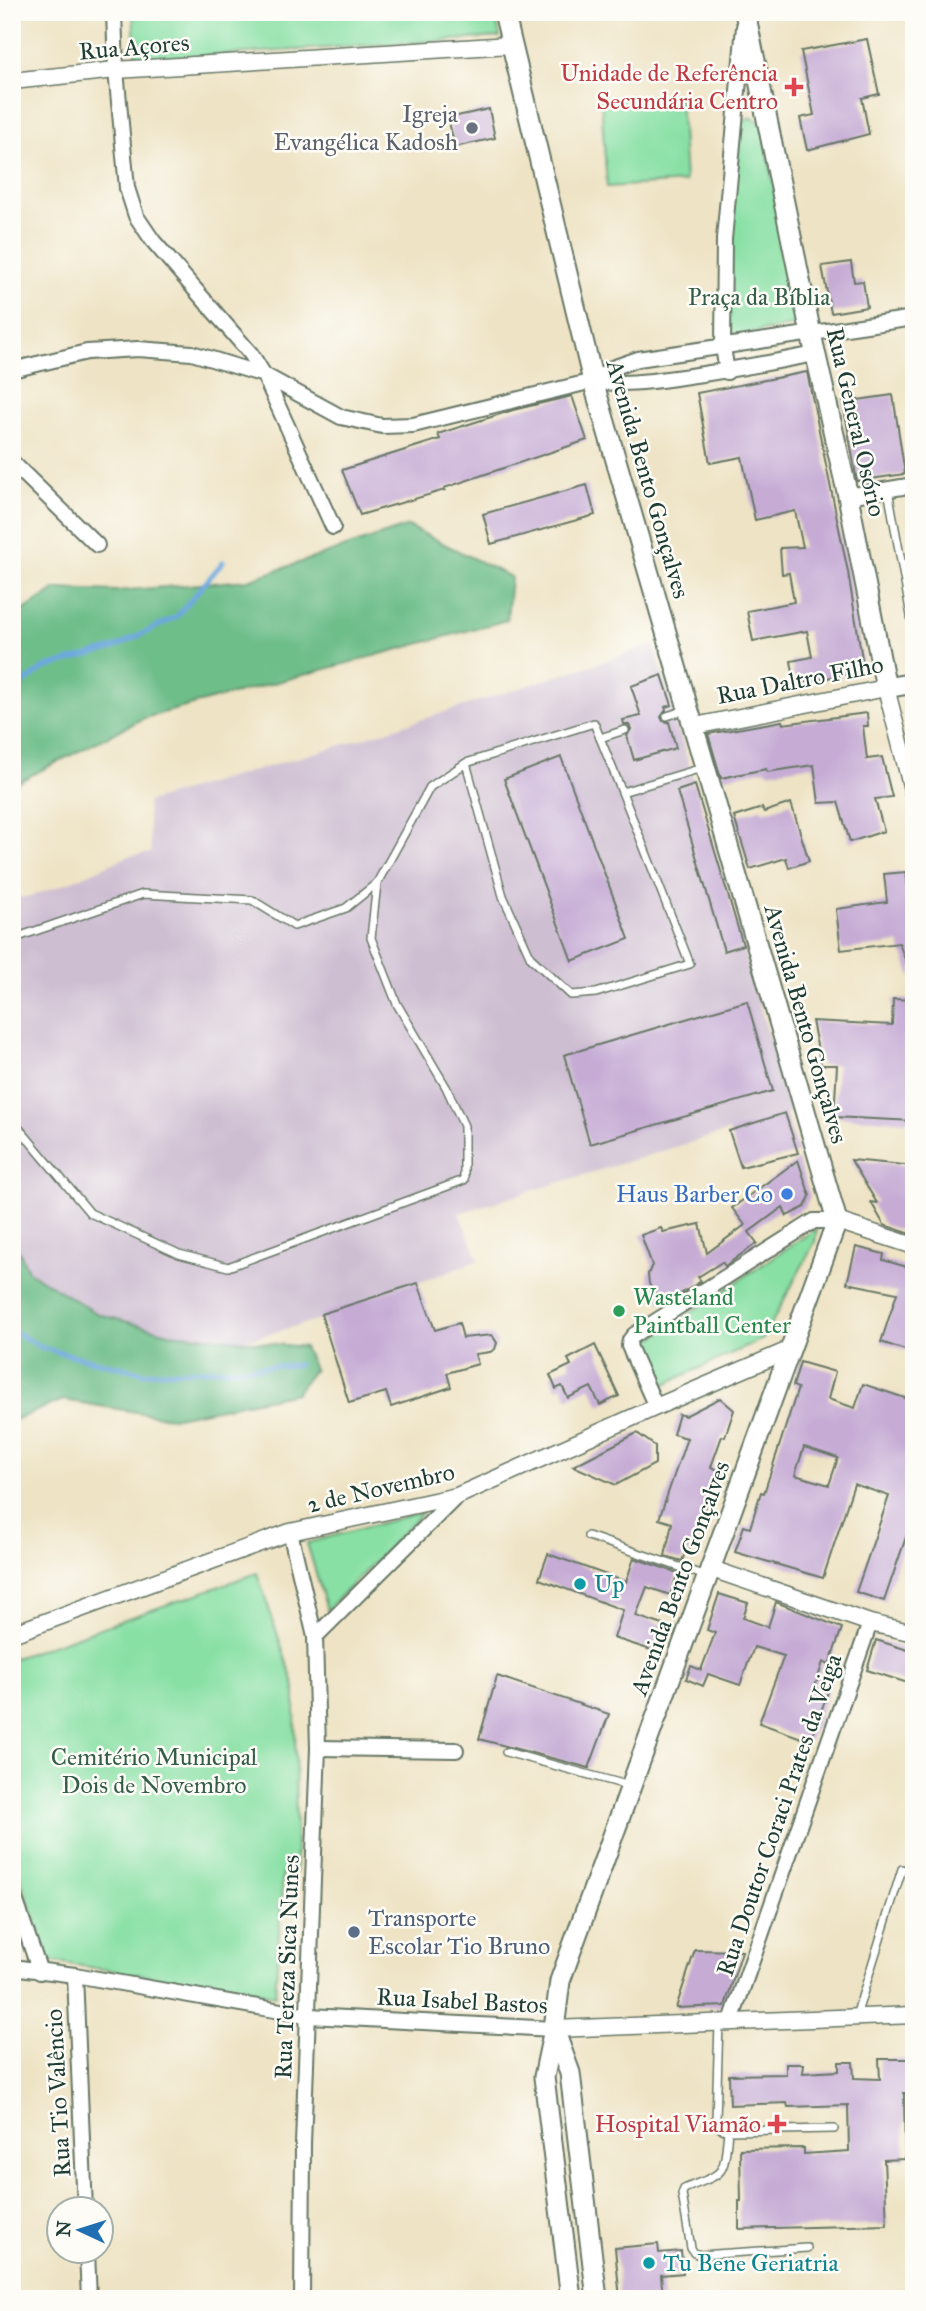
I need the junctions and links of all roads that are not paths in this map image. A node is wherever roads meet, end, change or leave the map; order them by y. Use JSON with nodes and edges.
{"nodes":[{"id":1,"x":114,"y":12,"type":"edge"},
{"id":2,"x":503,"y":12,"type":"edge"},
{"id":3,"x":745,"y":14,"type":"edge"},
{"id":4,"x":510,"y":45,"type":"junction"},
{"id":5,"x":116,"y":70,"type":"junction"},
{"id":6,"x":12,"y":81,"type":"edge"},
{"id":7,"x":914,"y":318,"type":"edge"},
{"id":8,"x":811,"y":334,"type":"junction"},
{"id":9,"x":723,"y":347,"type":"junction"},
{"id":10,"x":815,"y":354,"type":"junction"},
{"id":11,"x":12,"y":370,"type":"edge"},
{"id":12,"x":727,"y":372,"type":"junction"},
{"id":13,"x":264,"y":375,"type":"junction"},
{"id":14,"x":593,"y":381,"type":"junction"},
{"id":15,"x":291,"y":390,"type":"junction"},
{"id":16,"x":285,"y":421,"type":"junction"},
{"id":17,"x":12,"y":462,"type":"edge"},
{"id":18,"x":914,"y":485,"type":"edge"},
{"id":19,"x":888,"y":489,"type":"junction"},
{"id":20,"x":848,"y":496,"type":"junction"},
{"id":21,"x":333,"y":527,"type":"dead end"},
{"id":22,"x":97,"y":545,"type":"dead end"},
{"id":23,"x":914,"y":632,"type":"edge"},
{"id":24,"x":914,"y":683,"type":"edge"},
{"id":25,"x":886,"y":688,"type":"junction"},
{"id":26,"x":667,"y":716,"type":"dead end"},
{"id":27,"x":693,"y":717,"type":"junction"},
{"id":28,"x":625,"y":730,"type":"dead end"},
{"id":29,"x":600,"y":738,"type":"junction"},
{"id":30,"x":466,"y":763,"type":"junction"},
{"id":31,"x":706,"y":766,"type":"junction"},
{"id":32,"x":622,"y":792,"type":"junction"},
{"id":33,"x":914,"y":797,"type":"edge"},
{"id":34,"x":377,"y":883,"type":"junction"},
{"id":35,"x":12,"y":939,"type":"edge"},
{"id":36,"x":12,"y":1120,"type":"edge"},
{"id":37,"x":837,"y":1221,"type":"junction"},
{"id":38,"x":914,"y":1246,"type":"edge"},
{"id":39,"x":791,"y":1349,"type":"junction"},
{"id":40,"x":656,"y":1407,"type":"junction"},
{"id":41,"x":457,"y":1496,"type":"junction"},
{"id":42,"x":290,"y":1532,"type":"junction"},
{"id":43,"x":588,"y":1536,"type":"dead end"},
{"id":44,"x":708,"y":1572,"type":"junction"},
{"id":45,"x":870,"y":1623,"type":"junction"},
{"id":46,"x":914,"y":1633,"type":"edge"},
{"id":47,"x":12,"y":1634,"type":"edge"},
{"id":48,"x":316,"y":1637,"type":"junction"},
{"id":49,"x":318,"y":1748,"type":"junction"},
{"id":50,"x":456,"y":1750,"type":"dead end"},
{"id":51,"x":506,"y":1752,"type":"dead end"},
{"id":52,"x":631,"y":1786,"type":"junction"},
{"id":53,"x":902,"y":1869,"type":"dead end"},
{"id":54,"x":12,"y":1890,"type":"edge"},
{"id":55,"x":12,"y":1967,"type":"edge"},
{"id":56,"x":40,"y":1972,"type":"junction"},
{"id":57,"x":75,"y":1975,"type":"junction"},
{"id":58,"x":914,"y":2015,"type":"edge"},
{"id":59,"x":309,"y":2016,"type":"junction"},
{"id":60,"x":856,"y":2017,"type":"junction"},
{"id":61,"x":725,"y":2022,"type":"junction"},
{"id":62,"x":554,"y":2029,"type":"junction"},
{"id":63,"x":834,"y":2129,"type":"dead end"},
{"id":64,"x":728,"y":2131,"type":"junction"},
{"id":65,"x":84,"y":2196,"type":"edge"},
{"id":66,"x":807,"y":2248,"type":"dead end"},
{"id":67,"x":88,"y":2266,"type":"edge"},
{"id":68,"x":89,"y":2299,"type":"edge"},
{"id":69,"x":302,"y":2299,"type":"edge"},
{"id":70,"x":571,"y":2299,"type":"edge"},
{"id":71,"x":597,"y":2299,"type":"edge"}],
"edges":[{"from":1,"to":5,"type":"street"},
{"from":2,"to":4,"type":"main road","name":"Avenida Bento Gonçalves"},
{"from":3,"to":8,"type":"main road","name":"Rua General Osório"},
{"from":3,"to":9,"type":"street"},
{"from":4,"to":5,"type":"street","name":"Rua Açores"},
{"from":4,"to":14,"type":"main road","name":"Avenida Bento Gonçalves"},
{"from":5,"to":6,"type":"street","name":"Rua Açores"},
{"from":5,"to":13,"type":"street"},
{"from":7,"to":8,"type":"street"},
{"from":8,"to":9,"type":"street"},
{"from":8,"to":10,"type":"main road","name":"Rua General Osório"},
{"from":9,"to":12,"type":"street"},
{"from":9,"to":14,"type":"street"},
{"from":10,"to":12,"type":"street"},
{"from":10,"to":20,"type":"main road","name":"Rua General Osório"},
{"from":11,"to":13,"type":"street"},
{"from":12,"to":14,"type":"street"},
{"from":13,"to":15,"type":"street"},
{"from":13,"to":16,"type":"street"},
{"from":14,"to":15,"type":"street"},
{"from":14,"to":27,"type":"main road","name":"Avenida Bento Gonçalves"},
{"from":15,"to":16,"type":"street"},
{"from":16,"to":21,"type":"street"},
{"from":17,"to":22,"type":"street"},
{"from":18,"to":19,"type":"street"},
{"from":19,"to":20,"type":"street"},
{"from":19,"to":23,"type":"lane"},
{"from":20,"to":25,"type":"main road","name":"Rua General Osório"},
{"from":24,"to":25,"type":"main road","name":"Rua Daltro Filho"},
{"from":25,"to":27,"type":"street","name":"Rua Daltro Filho"},
{"from":25,"to":33,"type":"street","name":"Rua General Osório"},
{"from":26,"to":27,"type":"lane"},
{"from":27,"to":31,"type":"main road","name":"Avenida Bento Gonçalves"},
{"from":28,"to":29,"type":"lane"},
{"from":29,"to":30,"type":"lane"},
{"from":29,"to":32,"type":"lane"},
{"from":30,"to":32,"type":"lane"},
{"from":30,"to":34,"type":"lane"},
{"from":31,"to":32,"type":"lane"},
{"from":31,"to":37,"type":"main road","name":"Avenida Bento Gonçalves"},
{"from":34,"to":35,"type":"lane"},
{"from":34,"to":36,"type":"lane"},
{"from":37,"to":38,"type":"street"},
{"from":37,"to":39,"type":"main road","name":"Avenida Bento Gonçalves"},
{"from":37,"to":40,"type":"street"},
{"from":39,"to":40,"type":"street","name":"2 de Novembro"},
{"from":39,"to":44,"type":"main road","name":"Avenida Bento Gonçalves"},
{"from":40,"to":41,"type":"street","name":"2 de Novembro"},
{"from":41,"to":42,"type":"street","name":"2 de Novembro"},
{"from":41,"to":48,"type":"street"},
{"from":42,"to":47,"type":"street","name":"2 de Novembro"},
{"from":42,"to":48,"type":"street","name":"Rua Tereza Sica Nunes"},
{"from":43,"to":44,"type":"lane"},
{"from":44,"to":45,"type":"street"},
{"from":44,"to":52,"type":"main road","name":"Avenida Bento Gonçalves"},
{"from":45,"to":46,"type":"street"},
{"from":45,"to":61,"type":"street","name":"Rua Doutor Coraci Prates da Veiga"},
{"from":48,"to":49,"type":"street","name":"Rua Tereza Sica Nunes"},
{"from":49,"to":50,"type":"street"},
{"from":49,"to":59,"type":"street","name":"Rua Tereza Sica Nunes"},
{"from":51,"to":52,"type":"lane"},
{"from":52,"to":62,"type":"main road","name":"Avenida Bento Gonçalves"},
{"from":53,"to":60,"type":"lane"},
{"from":54,"to":56,"type":"street"},
{"from":55,"to":56,"type":"street","name":"Rua Isabel Bastos"},
{"from":56,"to":57,"type":"street","name":"Rua Isabel Bastos"},
{"from":57,"to":59,"type":"street","name":"Rua Isabel Bastos"},
{"from":57,"to":65,"type":"street","name":"Rua Tio Valêncio"},
{"from":58,"to":60,"type":"street","name":"Rua Isabel Bastos"},
{"from":59,"to":62,"type":"street","name":"Rua Isabel Bastos"},
{"from":59,"to":69,"type":"street","name":"Rua Tereza Sica Nunes"},
{"from":60,"to":61,"type":"street","name":"Rua Isabel Bastos"},
{"from":61,"to":62,"type":"street","name":"Rua Isabel Bastos"},
{"from":61,"to":64,"type":"lane"},
{"from":62,"to":70,"type":"main road","name":"Avenida Bento Gonçalves"},
{"from":62,"to":71,"type":"main road","name":"Avenida Bento Gonçalves"},
{"from":63,"to":64,"type":"lane"},
{"from":64,"to":66,"type":"lane"},
{"from":67,"to":68,"type":"street"}]}
